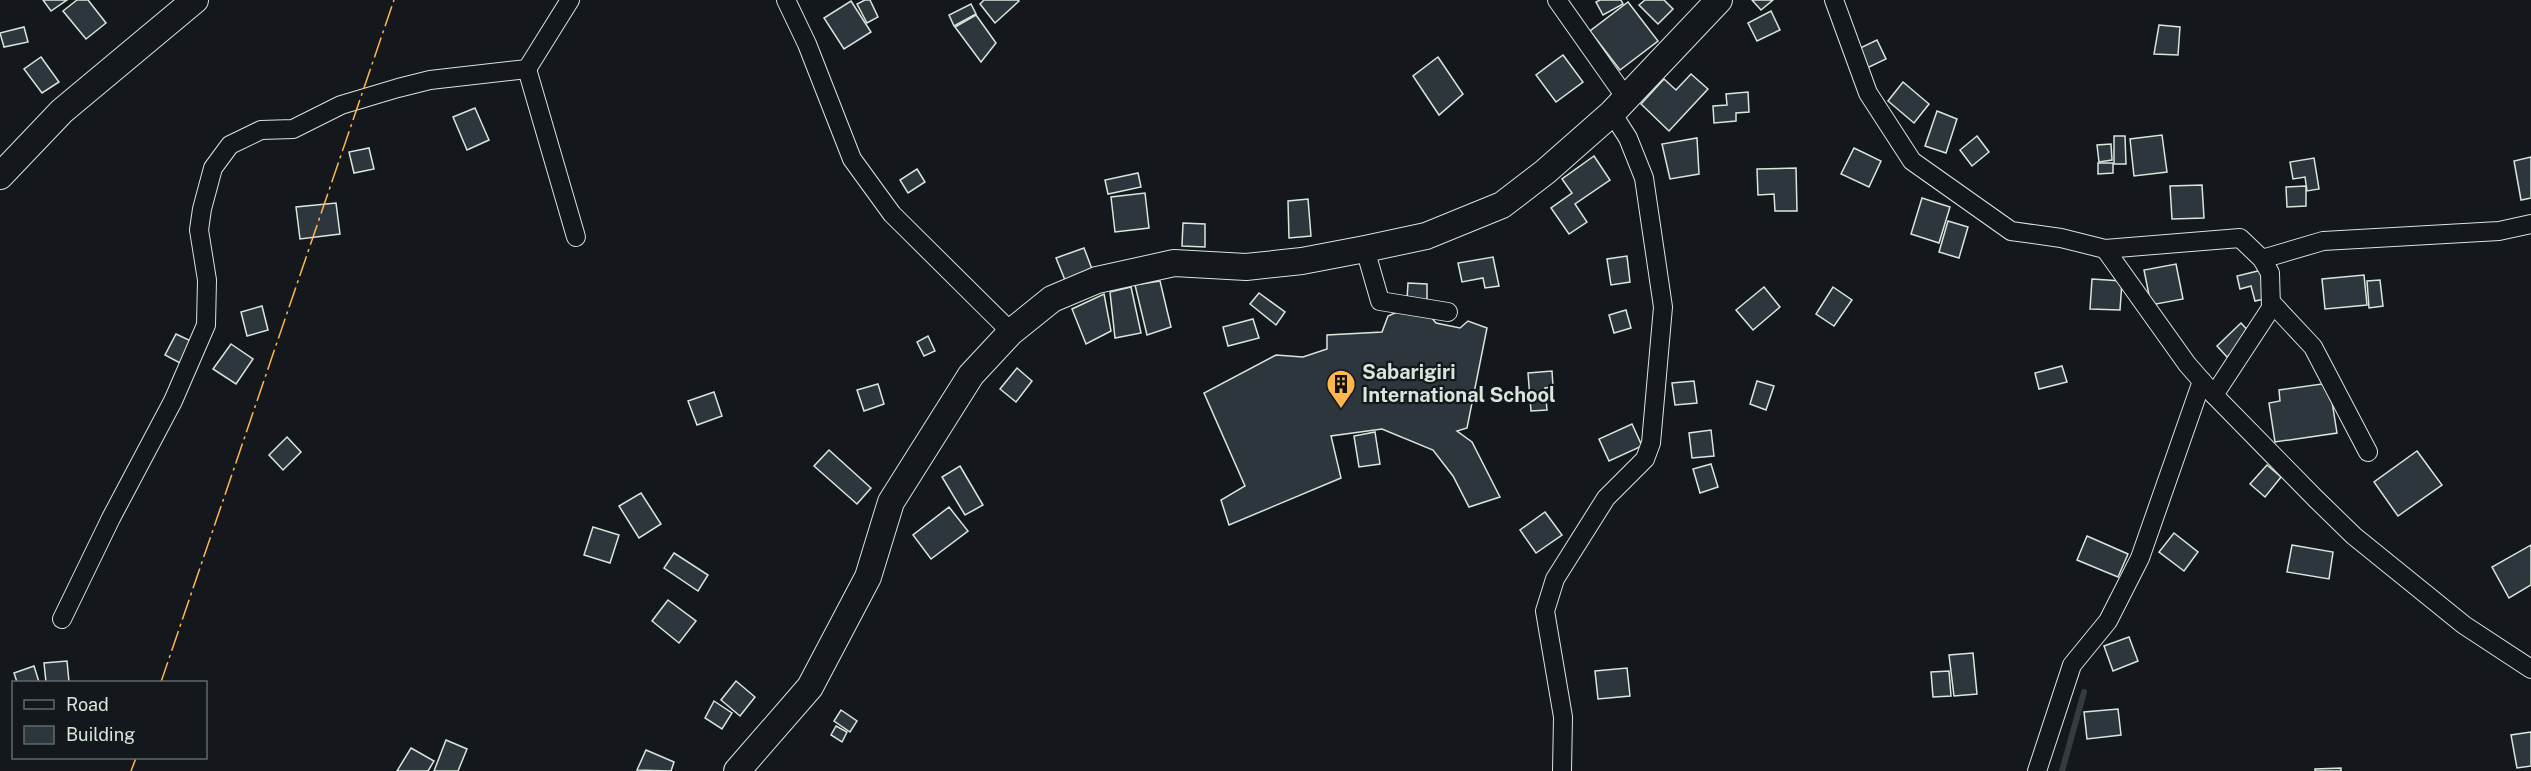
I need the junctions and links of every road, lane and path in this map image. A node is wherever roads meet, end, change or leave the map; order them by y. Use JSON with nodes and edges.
{"nodes":[{"id":1,"x":195,"y":0,"type":"edge"},
{"id":2,"x":570,"y":0,"type":"edge"},
{"id":3,"x":786,"y":0,"type":"edge"},
{"id":4,"x":1557,"y":0,"type":"edge"},
{"id":5,"x":1719,"y":0,"type":"edge"},
{"id":6,"x":1834,"y":0,"type":"edge"},
{"id":7,"x":528,"y":69,"type":"junction"},
{"id":8,"x":1619,"y":106,"type":"junction"},
{"id":9,"x":0,"y":176,"type":"edge"},
{"id":10,"x":2531,"y":224,"type":"edge"},
{"id":11,"x":576,"y":237,"type":"dead end"},
{"id":12,"x":1365,"y":249,"type":"junction"},
{"id":13,"x":2105,"y":249,"type":"junction"},
{"id":14,"x":2262,"y":259,"type":"junction"},
{"id":15,"x":2271,"y":302,"type":"junction"},
{"id":16,"x":1448,"y":312,"type":"dead end"},
{"id":17,"x":1011,"y":332,"type":"junction"},
{"id":18,"x":2202,"y":381,"type":"junction"},
{"id":19,"x":2214,"y":395,"type":"junction"},
{"id":20,"x":2368,"y":452,"type":"dead end"},
{"id":21,"x":62,"y":619,"type":"dead end"},
{"id":22,"x":2531,"y":669,"type":"edge"},
{"id":23,"x":737,"y":771,"type":"edge"},
{"id":24,"x":1562,"y":771,"type":"edge"},
{"id":25,"x":2037,"y":771,"type":"edge"}],
"edges":[{"from":1,"to":9,"type":"main road"},
{"from":2,"to":7,"type":"street"},
{"from":3,"to":17,"type":"street"},
{"from":4,"to":8,"type":"street"},
{"from":5,"to":8,"type":"main road"},
{"from":6,"to":13,"type":"street"},
{"from":7,"to":11,"type":"street"},
{"from":7,"to":21,"type":"street"},
{"from":8,"to":12,"type":"main road"},
{"from":8,"to":24,"type":"street"},
{"from":10,"to":14,"type":"street"},
{"from":12,"to":16,"type":"street"},
{"from":12,"to":17,"type":"main road"},
{"from":13,"to":14,"type":"street"},
{"from":13,"to":18,"type":"street"},
{"from":14,"to":15,"type":"street"},
{"from":15,"to":19,"type":"street"},
{"from":15,"to":20,"type":"street"},
{"from":17,"to":23,"type":"main road"},
{"from":18,"to":19,"type":"street"},
{"from":18,"to":25,"type":"street"},
{"from":19,"to":22,"type":"street"}]}
